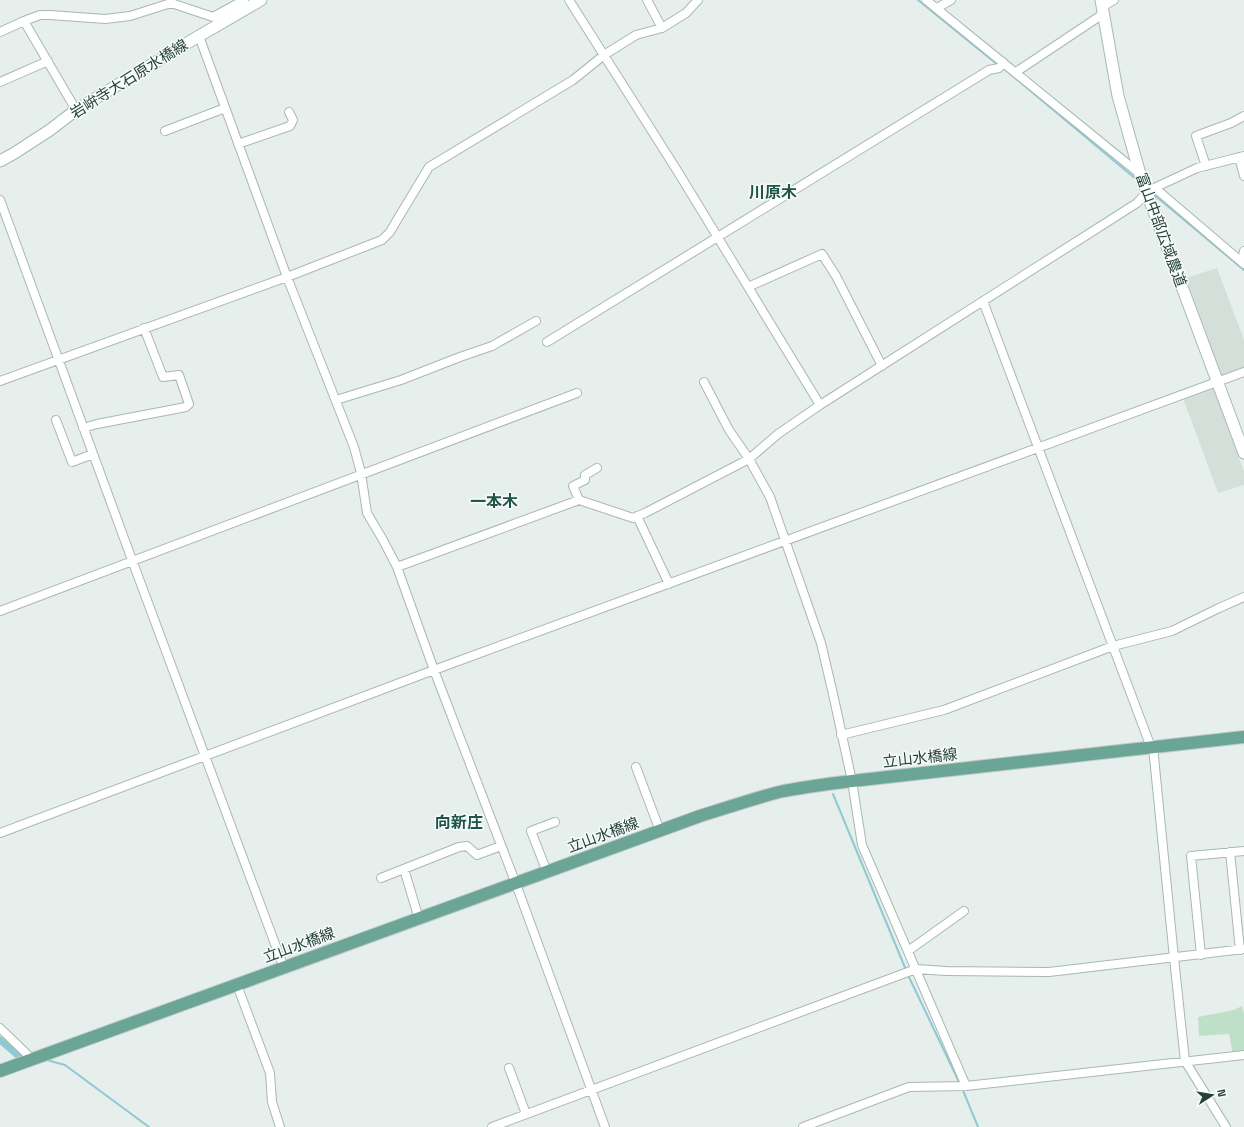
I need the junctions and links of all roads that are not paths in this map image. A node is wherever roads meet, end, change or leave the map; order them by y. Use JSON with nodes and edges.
{"nodes":[{"id":1,"x":244,"y":0,"type":"edge"},
{"id":2,"x":261,"y":0,"type":"edge"},
{"id":3,"x":569,"y":0,"type":"edge"},
{"id":4,"x":647,"y":0,"type":"edge"},
{"id":5,"x":698,"y":0,"type":"edge"},
{"id":6,"x":926,"y":0,"type":"edge"},
{"id":7,"x":951,"y":0,"type":"edge"},
{"id":8,"x":1114,"y":0,"type":"edge"},
{"id":9,"x":1102,"y":7,"type":"edge"},
{"id":10,"x":937,"y":8,"type":"junction"},
{"id":11,"x":24,"y":21,"type":"junction"},
{"id":12,"x":662,"y":28,"type":"junction"},
{"id":13,"x":0,"y":32,"type":"edge"},
{"id":14,"x":199,"y":36,"type":"junction"},
{"id":15,"x":604,"y":55,"type":"junction"},
{"id":16,"x":48,"y":61,"type":"junction"},
{"id":17,"x":1003,"y":62,"type":"junction"},
{"id":18,"x":1016,"y":72,"type":"junction"},
{"id":19,"x":0,"y":82,"type":"edge"},
{"id":20,"x":225,"y":108,"type":"junction"},
{"id":21,"x":76,"y":110,"type":"junction"},
{"id":22,"x":289,"y":112,"type":"dead end"},
{"id":23,"x":1244,"y":116,"type":"edge"},
{"id":24,"x":165,"y":131,"type":"dead end"},
{"id":25,"x":238,"y":144,"type":"junction"},
{"id":26,"x":1241,"y":157,"type":"edge"},
{"id":27,"x":0,"y":161,"type":"edge"},
{"id":28,"x":1206,"y":166,"type":"junction"},
{"id":29,"x":1140,"y":174,"type":"junction"},
{"id":30,"x":1244,"y":176,"type":"edge"},
{"id":31,"x":1151,"y":190,"type":"junction"},
{"id":32,"x":0,"y":200,"type":"edge"},
{"id":33,"x":718,"y":237,"type":"junction"},
{"id":34,"x":1244,"y":251,"type":"edge"},
{"id":35,"x":1243,"y":262,"type":"edge"},
{"id":36,"x":287,"y":277,"type":"junction"},
{"id":37,"x":748,"y":287,"type":"junction"},
{"id":38,"x":983,"y":301,"type":"junction"},
{"id":39,"x":536,"y":321,"type":"dead end"},
{"id":40,"x":144,"y":328,"type":"junction"},
{"id":41,"x":547,"y":342,"type":"dead end"},
{"id":42,"x":58,"y":359,"type":"junction"},
{"id":43,"x":882,"y":366,"type":"junction"},
{"id":44,"x":1244,"y":372,"type":"edge"},
{"id":45,"x":0,"y":381,"type":"edge"},
{"id":46,"x":704,"y":382,"type":"dead end"},
{"id":47,"x":1217,"y":382,"type":"junction"},
{"id":48,"x":577,"y":393,"type":"dead end"},
{"id":49,"x":336,"y":400,"type":"junction"},
{"id":50,"x":820,"y":406,"type":"junction"},
{"id":51,"x":56,"y":420,"type":"dead end"},
{"id":52,"x":84,"y":428,"type":"junction"},
{"id":53,"x":1038,"y":447,"type":"junction"},
{"id":54,"x":1244,"y":453,"type":"edge"},
{"id":55,"x":93,"y":454,"type":"junction"},
{"id":56,"x":749,"y":459,"type":"junction"},
{"id":57,"x":597,"y":468,"type":"dead end"},
{"id":58,"x":361,"y":473,"type":"junction"},
{"id":59,"x":579,"y":500,"type":"junction"},
{"id":60,"x":637,"y":516,"type":"junction"},
{"id":61,"x":786,"y":540,"type":"junction"},
{"id":62,"x":132,"y":560,"type":"junction"},
{"id":63,"x":397,"y":567,"type":"junction"},
{"id":64,"x":669,"y":584,"type":"junction"},
{"id":65,"x":1244,"y":597,"type":"edge"},
{"id":66,"x":0,"y":611,"type":"edge"},
{"id":67,"x":1113,"y":646,"type":"junction"},
{"id":68,"x":434,"y":670,"type":"junction"},
{"id":69,"x":841,"y":735,"type":"junction"},
{"id":70,"x":1244,"y":737,"type":"edge"},
{"id":71,"x":1153,"y":747,"type":"junction"},
{"id":72,"x":204,"y":755,"type":"junction"},
{"id":73,"x":636,"y":767,"type":"dead end"},
{"id":74,"x":852,"y":781,"type":"junction"},
{"id":75,"x":554,"y":822,"type":"dead end"},
{"id":76,"x":660,"y":831,"type":"junction"},
{"id":77,"x":0,"y":832,"type":"edge"},
{"id":78,"x":501,"y":846,"type":"junction"},
{"id":79,"x":1244,"y":850,"type":"edge"},
{"id":80,"x":1230,"y":852,"type":"junction"},
{"id":81,"x":404,"y":869,"type":"junction"},
{"id":82,"x":547,"y":872,"type":"junction"},
{"id":83,"x":381,"y":878,"type":"dead end"},
{"id":84,"x":516,"y":884,"type":"junction"},
{"id":85,"x":964,"y":911,"type":"dead end"},
{"id":86,"x":420,"y":919,"type":"junction"},
{"id":87,"x":1242,"y":950,"type":"edge"},
{"id":88,"x":908,"y":951,"type":"junction"},
{"id":89,"x":1201,"y":955,"type":"junction"},
{"id":90,"x":1174,"y":958,"type":"junction"},
{"id":91,"x":284,"y":968,"type":"junction"},
{"id":92,"x":916,"y":969,"type":"junction"},
{"id":93,"x":237,"y":985,"type":"junction"},
{"id":94,"x":0,"y":1028,"type":"edge"},
{"id":95,"x":1244,"y":1055,"type":"edge"},
{"id":96,"x":32,"y":1059,"type":"junction"},
{"id":97,"x":1185,"y":1061,"type":"junction"},
{"id":98,"x":509,"y":1068,"type":"dead end"},
{"id":99,"x":0,"y":1071,"type":"edge"},
{"id":100,"x":966,"y":1086,"type":"junction"},
{"id":101,"x":592,"y":1089,"type":"junction"},
{"id":102,"x":526,"y":1114,"type":"junction"},
{"id":103,"x":280,"y":1127,"type":"edge"},
{"id":104,"x":492,"y":1127,"type":"edge"},
{"id":105,"x":606,"y":1127,"type":"edge"},
{"id":106,"x":802,"y":1127,"type":"edge"},
{"id":107,"x":1226,"y":1127,"type":"edge"}],
"edges":[{"from":1,"to":11,"type":"street"},
{"from":2,"to":14,"type":"street","name":"岩峅寺大石原水橋線"},
{"from":3,"to":15,"type":"street"},
{"from":4,"to":12,"type":"street"},
{"from":5,"to":12,"type":"street"},
{"from":6,"to":10,"type":"street"},
{"from":7,"to":10,"type":"street"},
{"from":8,"to":9,"type":"street"},
{"from":9,"to":18,"type":"street"},
{"from":9,"to":29,"type":"street","name":"富山中部広域農道"},
{"from":10,"to":17,"type":"street"},
{"from":11,"to":13,"type":"street"},
{"from":11,"to":16,"type":"street"},
{"from":12,"to":15,"type":"street"},
{"from":14,"to":20,"type":"street"},
{"from":14,"to":21,"type":"street","name":"岩峅寺大石原水橋線"},
{"from":15,"to":33,"type":"street"},
{"from":15,"to":36,"type":"street"},
{"from":16,"to":19,"type":"street"},
{"from":16,"to":21,"type":"street"},
{"from":17,"to":18,"type":"street"},
{"from":17,"to":33,"type":"street"},
{"from":18,"to":29,"type":"street"},
{"from":20,"to":24,"type":"street"},
{"from":20,"to":25,"type":"street"},
{"from":21,"to":27,"type":"street","name":"岩峅寺大石原水橋線"},
{"from":22,"to":25,"type":"street"},
{"from":23,"to":28,"type":"street"},
{"from":25,"to":36,"type":"street"},
{"from":26,"to":28,"type":"street"},
{"from":26,"to":30,"type":"street"},
{"from":28,"to":31,"type":"street"},
{"from":29,"to":31,"type":"street","name":"富山中部広域農道"},
{"from":31,"to":35,"type":"street"},
{"from":31,"to":38,"type":"street"},
{"from":31,"to":47,"type":"street","name":"富山中部広域農道"},
{"from":32,"to":42,"type":"street"},
{"from":33,"to":37,"type":"street"},
{"from":33,"to":41,"type":"street"},
{"from":34,"to":35,"type":"street"},
{"from":36,"to":40,"type":"street"},
{"from":36,"to":49,"type":"street"},
{"from":37,"to":43,"type":"street"},
{"from":37,"to":50,"type":"street"},
{"from":38,"to":43,"type":"street"},
{"from":38,"to":53,"type":"street"},
{"from":39,"to":49,"type":"street"},
{"from":40,"to":42,"type":"street"},
{"from":40,"to":52,"type":"street"},
{"from":42,"to":45,"type":"street"},
{"from":42,"to":52,"type":"street"},
{"from":43,"to":50,"type":"street"},
{"from":44,"to":47,"type":"street"},
{"from":46,"to":56,"type":"street"},
{"from":47,"to":53,"type":"street"},
{"from":47,"to":54,"type":"street","name":"富山中部広域農道"},
{"from":48,"to":58,"type":"street"},
{"from":49,"to":58,"type":"street"},
{"from":50,"to":56,"type":"street"},
{"from":51,"to":55,"type":"street"},
{"from":52,"to":55,"type":"street"},
{"from":53,"to":61,"type":"street"},
{"from":53,"to":67,"type":"street"},
{"from":55,"to":62,"type":"street"},
{"from":56,"to":60,"type":"street"},
{"from":56,"to":61,"type":"street"},
{"from":57,"to":59,"type":"street"},
{"from":58,"to":62,"type":"street"},
{"from":58,"to":63,"type":"street"},
{"from":59,"to":60,"type":"street"},
{"from":59,"to":63,"type":"street"},
{"from":60,"to":64,"type":"street"},
{"from":61,"to":64,"type":"street"},
{"from":61,"to":69,"type":"street"},
{"from":62,"to":66,"type":"street"},
{"from":62,"to":72,"type":"street"},
{"from":63,"to":68,"type":"street"},
{"from":64,"to":68,"type":"street"},
{"from":65,"to":67,"type":"street"},
{"from":67,"to":69,"type":"street"},
{"from":67,"to":71,"type":"street"},
{"from":68,"to":72,"type":"street"},
{"from":68,"to":78,"type":"street"},
{"from":69,"to":74,"type":"street"},
{"from":70,"to":71,"type":"main road","name":"立山水橋線"},
{"from":71,"to":74,"type":"main road","name":"立山水橋線"},
{"from":71,"to":90,"type":"street"},
{"from":72,"to":77,"type":"street"},
{"from":72,"to":91,"type":"street"},
{"from":73,"to":76,"type":"street"},
{"from":74,"to":76,"type":"main road","name":"立山水橋線"},
{"from":74,"to":88,"type":"street"},
{"from":75,"to":82,"type":"street"},
{"from":76,"to":82,"type":"main road","name":"立山水橋線"},
{"from":78,"to":81,"type":"street"},
{"from":78,"to":84,"type":"street"},
{"from":79,"to":80,"type":"street"},
{"from":80,"to":87,"type":"street"},
{"from":80,"to":89,"type":"street"},
{"from":81,"to":83,"type":"street"},
{"from":81,"to":86,"type":"street"},
{"from":82,"to":84,"type":"main road","name":"立山水橋線"},
{"from":84,"to":86,"type":"main road","name":"立山水橋線"},
{"from":84,"to":101,"type":"street"},
{"from":85,"to":88,"type":"street"},
{"from":86,"to":91,"type":"main road","name":"立山水橋線"},
{"from":87,"to":89,"type":"street"},
{"from":88,"to":92,"type":"street"},
{"from":89,"to":90,"type":"street"},
{"from":90,"to":92,"type":"street"},
{"from":90,"to":97,"type":"street"},
{"from":91,"to":93,"type":"main road","name":"立山水橋線"},
{"from":92,"to":100,"type":"street"},
{"from":92,"to":101,"type":"street"},
{"from":93,"to":96,"type":"main road","name":"立山水橋線"},
{"from":93,"to":103,"type":"street"},
{"from":94,"to":96,"type":"street"},
{"from":95,"to":97,"type":"street"},
{"from":96,"to":99,"type":"main road","name":"立山水橋線"},
{"from":97,"to":100,"type":"street"},
{"from":97,"to":107,"type":"street"},
{"from":98,"to":102,"type":"street"},
{"from":100,"to":106,"type":"street"},
{"from":101,"to":102,"type":"street"},
{"from":101,"to":105,"type":"street"},
{"from":102,"to":104,"type":"street"}]}
